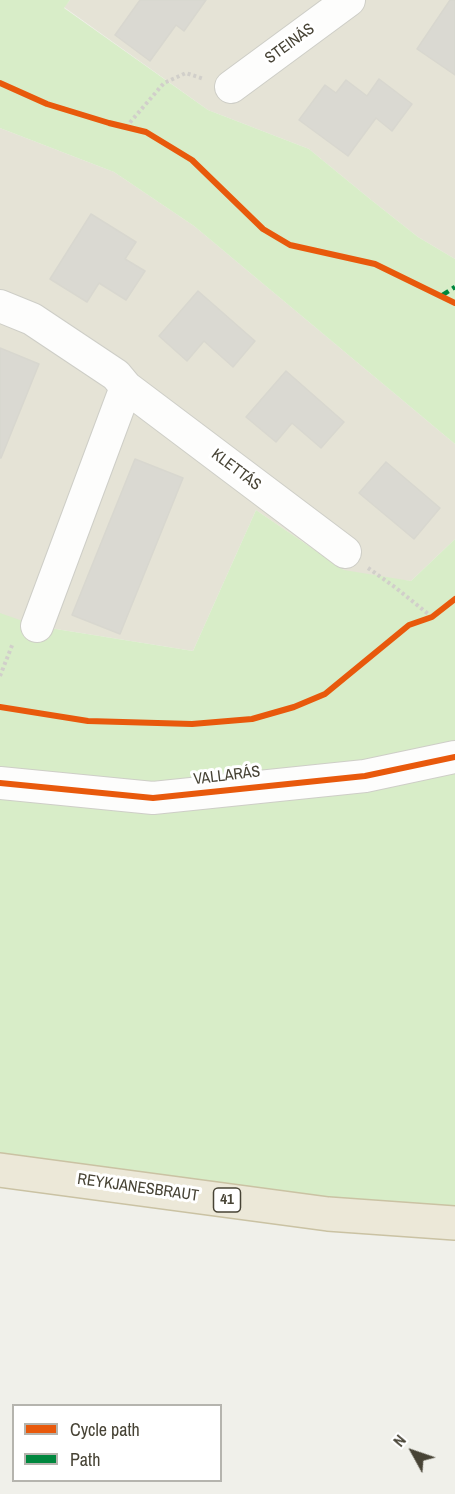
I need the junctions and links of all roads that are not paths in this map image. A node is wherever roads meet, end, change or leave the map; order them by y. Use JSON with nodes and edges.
{"nodes":[{"id":1,"x":349,"y":0,"type":"edge"},
{"id":2,"x":231,"y":87,"type":"road end"},
{"id":3,"x":0,"y":306,"type":"edge"},
{"id":4,"x":126,"y":387,"type":"junction"},
{"id":5,"x":345,"y":552,"type":"road end"},
{"id":6,"x":38,"y":626,"type":"dead end"},
{"id":7,"x":455,"y":757,"type":"edge"},
{"id":8,"x":0,"y":783,"type":"edge"},
{"id":9,"x":0,"y":1170,"type":"edge"},
{"id":10,"x":455,"y":1223,"type":"edge"}],
"edges":[{"from":1,"to":2,"type":"street","name":"STEINÁS"},
{"from":3,"to":4,"type":"street","name":"KLETTÁS"},
{"from":4,"to":5,"type":"street","name":"KLETTÁS"},
{"from":4,"to":6,"type":"street"},
{"from":7,"to":8,"type":"street","name":"VALLARÁS"},
{"from":9,"to":10,"type":"highway","name":"REYKJANESBRAUT","number":"41"}]}
